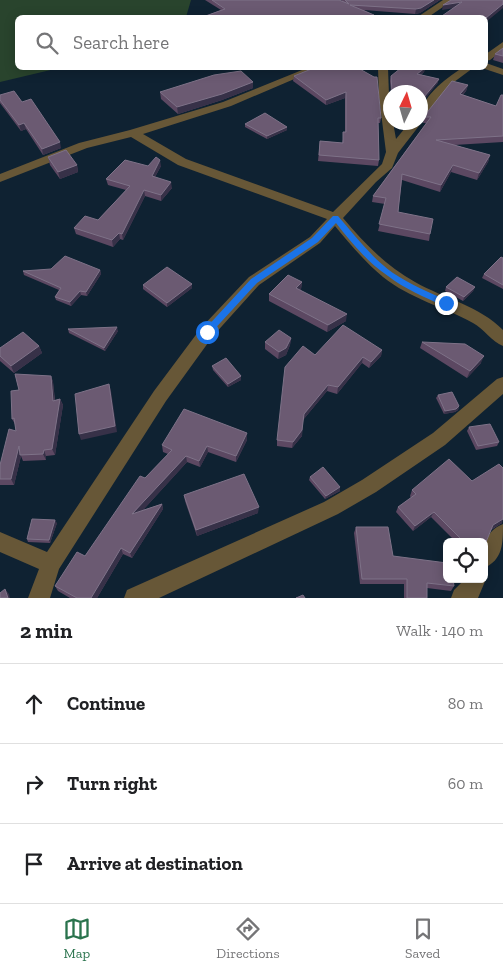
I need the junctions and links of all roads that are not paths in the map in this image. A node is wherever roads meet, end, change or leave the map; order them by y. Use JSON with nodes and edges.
{"nodes":[{"id":1,"x":449,"y":0,"type":"edge"},
{"id":2,"x":425,"y":15,"type":"edge"},
{"id":3,"x":503,"y":45,"type":"edge"},
{"id":4,"x":488,"y":56,"type":"edge"},
{"id":5,"x":488,"y":67,"type":"edge"},
{"id":6,"x":310,"y":70,"type":"edge"},
{"id":7,"x":384,"y":70,"type":"edge"},
{"id":8,"x":465,"y":70,"type":"edge"},
{"id":9,"x":503,"y":72,"type":"edge"},
{"id":10,"x":428,"y":106,"type":"edge"},
{"id":11,"x":410,"y":130,"type":"edge"},
{"id":12,"x":133,"y":133,"type":"junction"},
{"id":13,"x":392,"y":152,"type":"junction"},
{"id":14,"x":0,"y":178,"type":"edge"},
{"id":15,"x":336,"y":218,"type":"junction"},
{"id":16,"x":503,"y":340,"type":"edge"},
{"id":17,"x":502,"y":386,"type":"edge"},
{"id":18,"x":503,"y":534,"type":"edge"},
{"id":19,"x":0,"y":542,"type":"edge"},
{"id":20,"x":488,"y":553,"type":"edge"},
{"id":21,"x":51,"y":564,"type":"junction"},
{"id":22,"x":475,"y":583,"type":"edge"},
{"id":23,"x":39,"y":598,"type":"edge"},
{"id":24,"x":135,"y":598,"type":"edge"},
{"id":25,"x":462,"y":598,"type":"edge"}],
"edges":[{"from":1,"to":2,"type":"street"},
{"from":3,"to":4,"type":"street"},
{"from":5,"to":9,"type":"street"},
{"from":6,"to":12,"type":"street"},
{"from":7,"to":13,"type":"street"},
{"from":8,"to":10,"type":"street"},
{"from":11,"to":13,"type":"street"},
{"from":12,"to":14,"type":"street"},
{"from":12,"to":15,"type":"street"},
{"from":13,"to":15,"type":"street"},
{"from":15,"to":16,"type":"street"},
{"from":15,"to":21,"type":"street"},
{"from":17,"to":24,"type":"street"},
{"from":18,"to":20,"type":"street"},
{"from":19,"to":21,"type":"street"},
{"from":21,"to":23,"type":"street"},
{"from":22,"to":25,"type":"street"}]}
